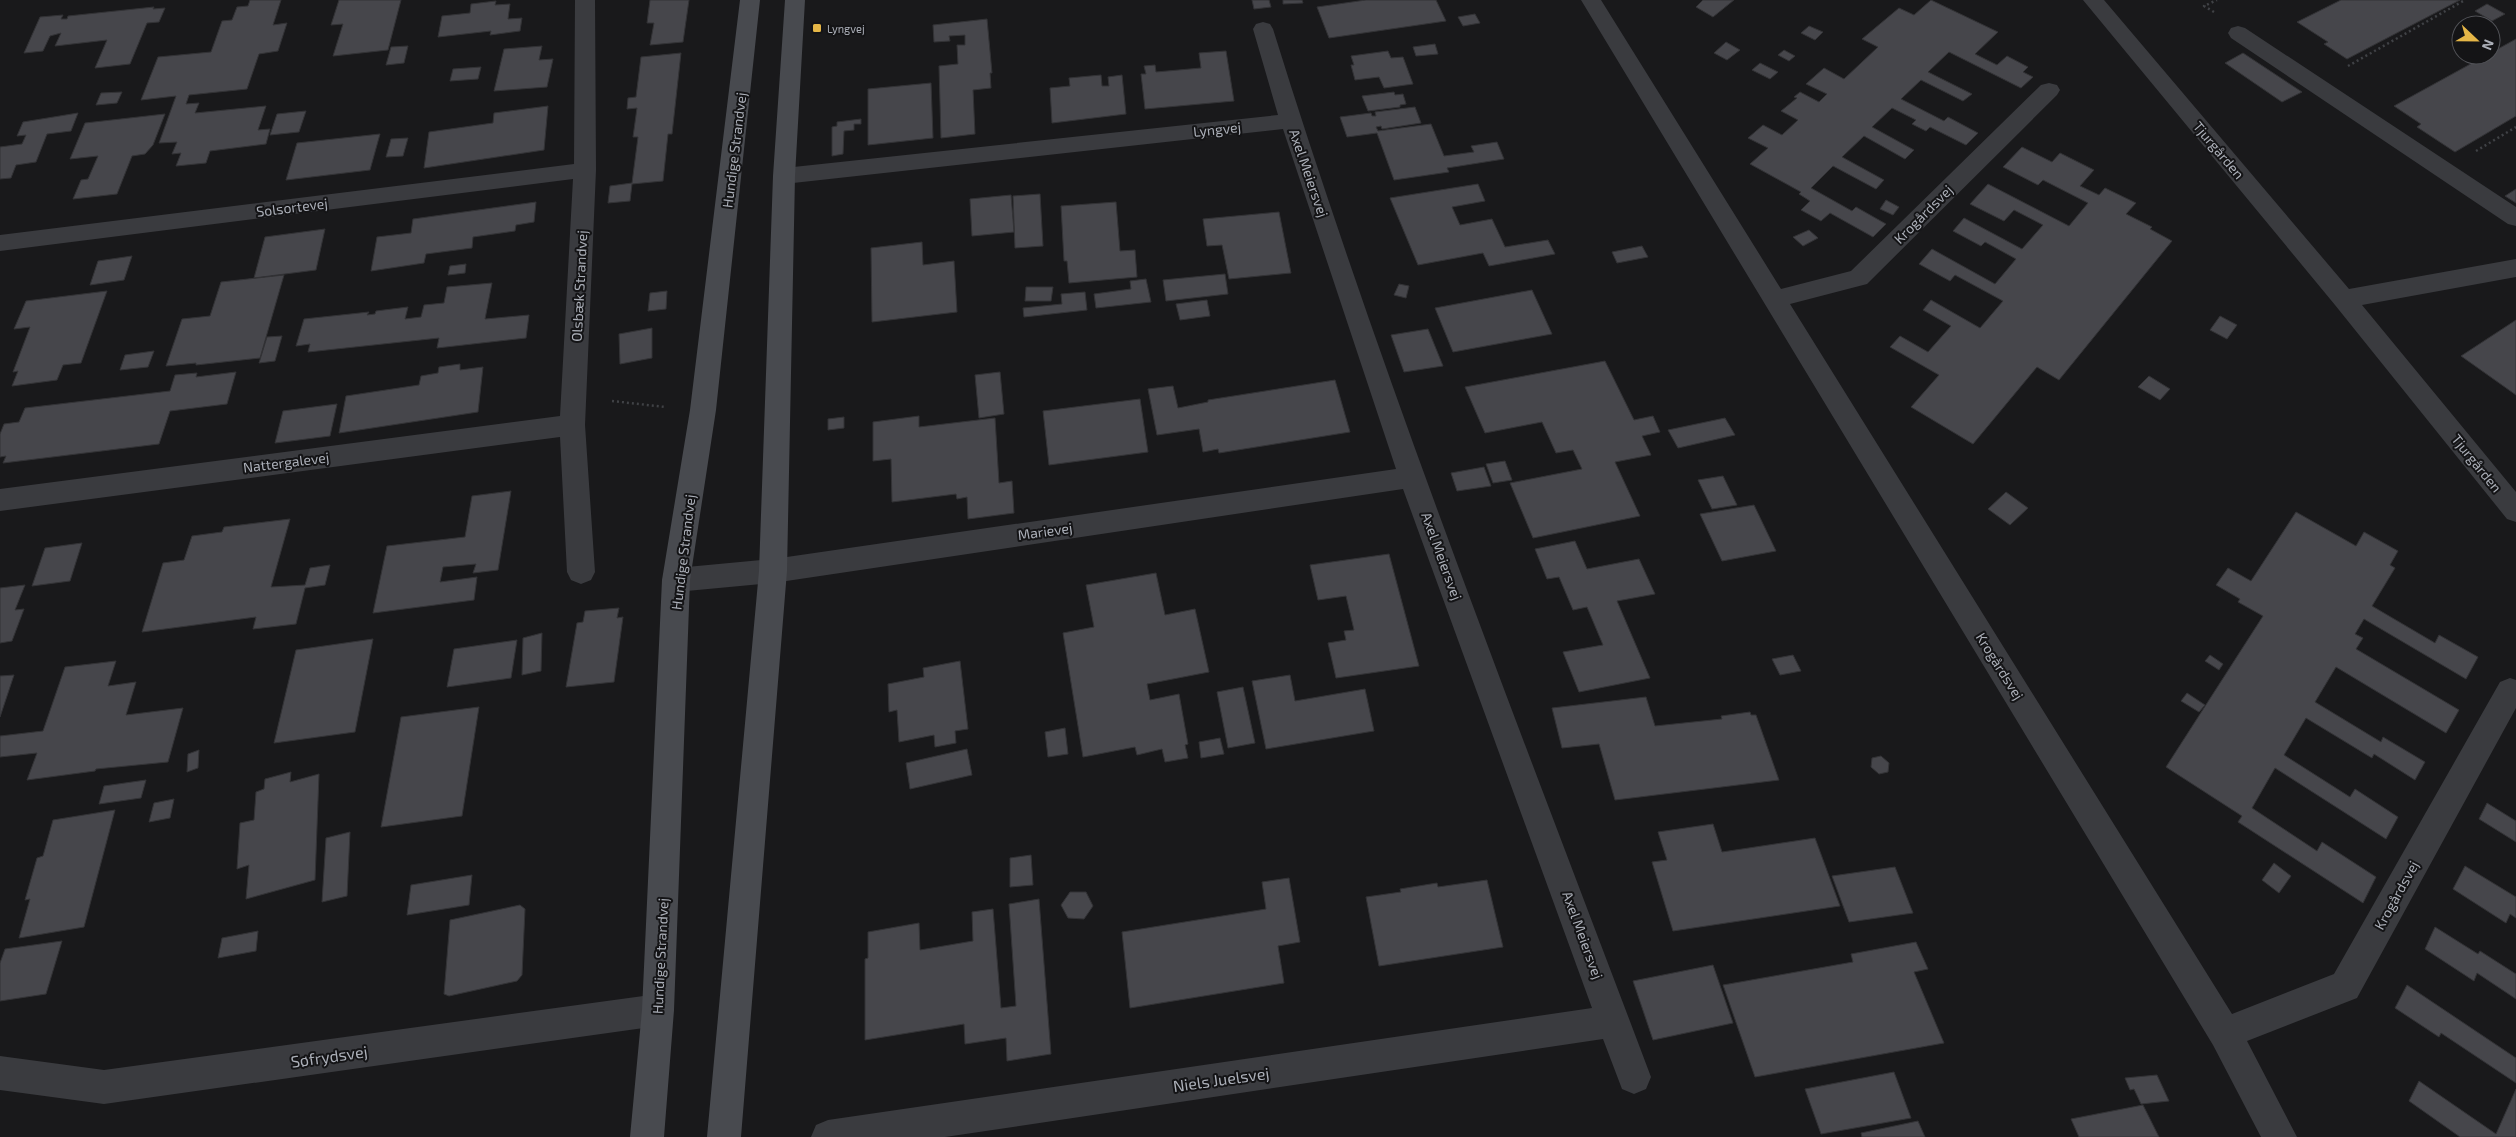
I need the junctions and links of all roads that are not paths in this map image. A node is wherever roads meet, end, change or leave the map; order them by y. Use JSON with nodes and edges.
{"nodes":[{"id":1,"x":585,"y":0,"type":"edge"},
{"id":2,"x":750,"y":0,"type":"edge"},
{"id":3,"x":795,"y":0,"type":"edge"},
{"id":4,"x":1591,"y":0,"type":"edge"},
{"id":5,"x":2093,"y":0,"type":"edge"},
{"id":6,"x":1263,"y":30,"type":"dead end"},
{"id":7,"x":2238,"y":33,"type":"dead end"},
{"id":8,"x":2049,"y":90,"type":"dead end"},
{"id":9,"x":1291,"y":122,"type":"junction"},
{"id":10,"x":585,"y":170,"type":"junction"},
{"id":11,"x":784,"y":176,"type":"junction"},
{"id":12,"x":2516,"y":218,"type":"edge"},
{"id":13,"x":0,"y":243,"type":"edge"},
{"id":14,"x":2516,"y":268,"type":"edge"},
{"id":15,"x":1775,"y":299,"type":"junction"},
{"id":16,"x":2344,"y":299,"type":"junction"},
{"id":17,"x":572,"y":425,"type":"junction"},
{"id":18,"x":1412,"y":477,"type":"junction"},
{"id":19,"x":0,"y":500,"type":"edge"},
{"id":20,"x":2516,"y":511,"type":"edge"},
{"id":21,"x":772,"y":571,"type":"junction"},
{"id":22,"x":581,"y":572,"type":"dead end"},
{"id":23,"x":676,"y":580,"type":"junction"},
{"id":24,"x":2510,"y":691,"type":"dead end"},
{"id":25,"x":658,"y":1010,"type":"junction"},
{"id":26,"x":1615,"y":1021,"type":"junction"},
{"id":27,"x":2225,"y":1033,"type":"junction"},
{"id":28,"x":0,"y":1073,"type":"edge"},
{"id":29,"x":1634,"y":1077,"type":"dead end"},
{"id":30,"x":647,"y":1137,"type":"edge"},
{"id":31,"x":724,"y":1137,"type":"edge"},
{"id":32,"x":828,"y":1137,"type":"edge"},
{"id":33,"x":2280,"y":1137,"type":"edge"}],
"edges":[{"from":1,"to":10,"type":"street","name":"Olsbæk Strandvej"},
{"from":2,"to":23,"type":"main road","name":"Hundige Strandvej"},
{"from":3,"to":11,"type":"main road"},
{"from":4,"to":15,"type":"street","name":"Krogårdsvej"},
{"from":5,"to":16,"type":"street","name":"Tjurgården"},
{"from":6,"to":9,"type":"street","name":"Axel Meiersvej"},
{"from":7,"to":12,"type":"street"},
{"from":8,"to":15,"type":"street","name":"Krogårdsvej"},
{"from":9,"to":11,"type":"street","name":"Lyngvej"},
{"from":9,"to":18,"type":"street","name":"Axel Meiersvej"},
{"from":10,"to":13,"type":"street","name":"Solsortevej"},
{"from":10,"to":17,"type":"street","name":"Olsbæk Strandvej"},
{"from":11,"to":21,"type":"main road"},
{"from":14,"to":16,"type":"street"},
{"from":15,"to":27,"type":"street","name":"Krogårdsvej"},
{"from":16,"to":20,"type":"street","name":"Tjurgården"},
{"from":17,"to":19,"type":"street","name":"Nattergalevej"},
{"from":17,"to":22,"type":"street","name":"Olsbæk Strandvej"},
{"from":18,"to":21,"type":"street","name":"Marievej"},
{"from":18,"to":26,"type":"street","name":"Axel Meiersvej"},
{"from":21,"to":23,"type":"street","name":"Marievej"},
{"from":21,"to":31,"type":"main road"},
{"from":23,"to":25,"type":"main road","name":"Hundige Strandvej"},
{"from":24,"to":27,"type":"street","name":"Krogårdsvej"},
{"from":25,"to":28,"type":"street","name":"Søfrydsvej"},
{"from":25,"to":30,"type":"main road","name":"Hundige Strandvej"},
{"from":26,"to":29,"type":"street","name":"Axel Meiersvej"},
{"from":26,"to":32,"type":"street","name":"Niels Juelsvej"},
{"from":27,"to":33,"type":"street","name":"Krogårdsvej"}]}
